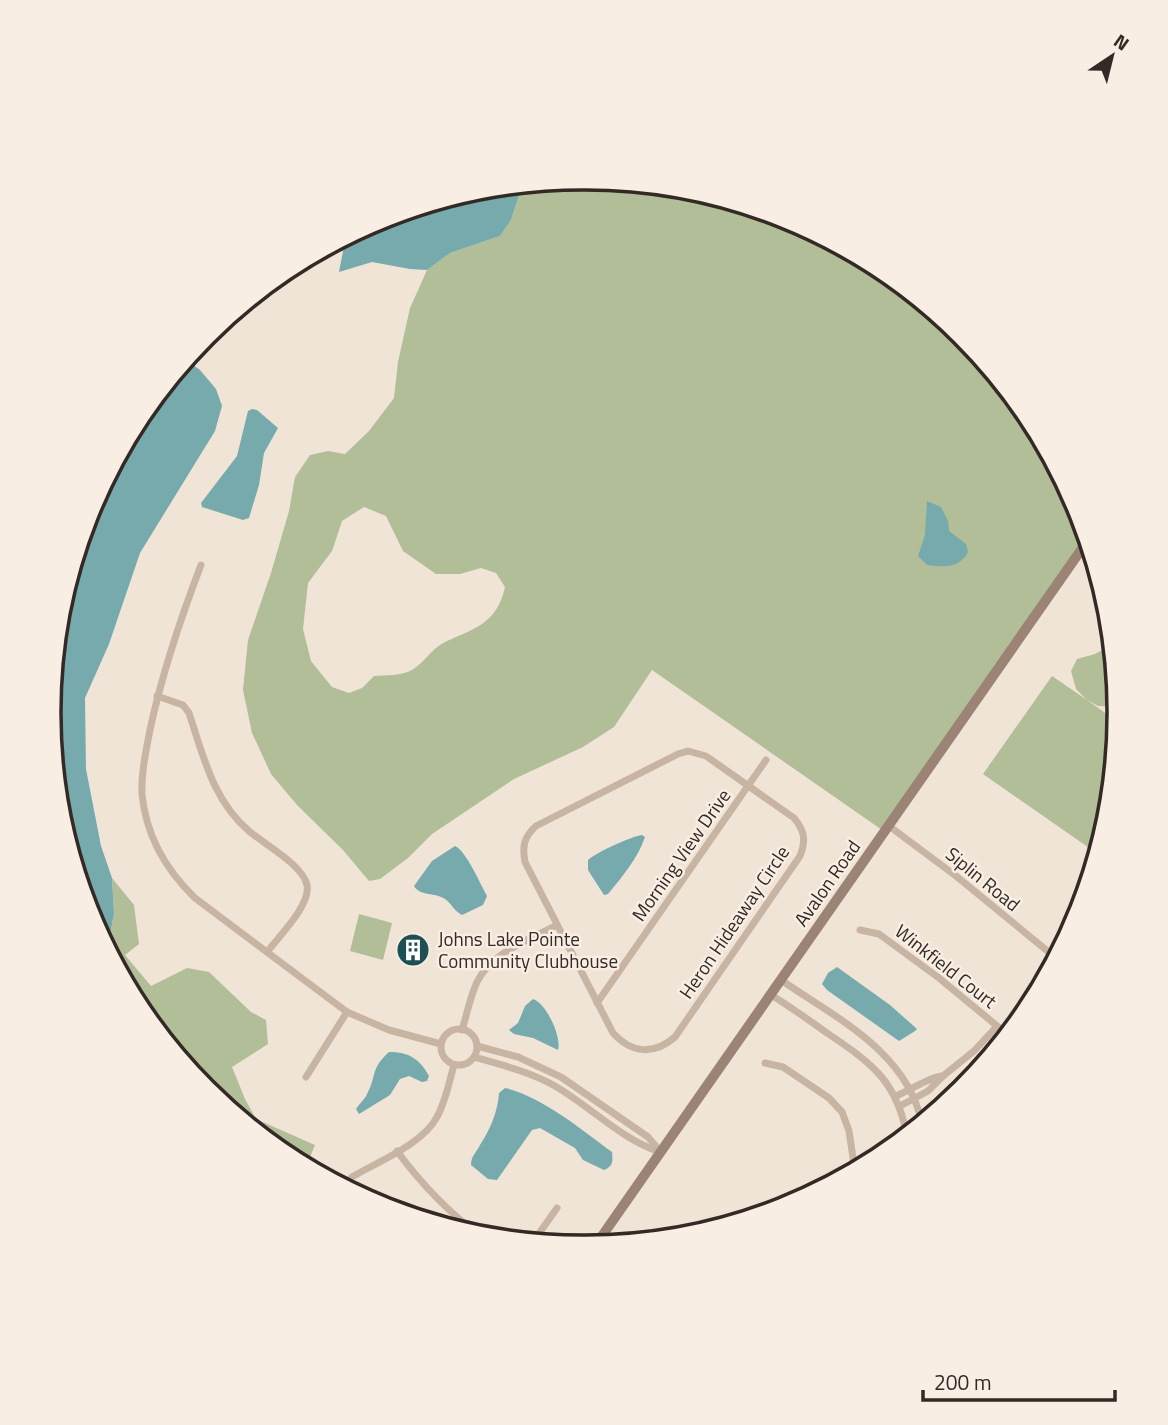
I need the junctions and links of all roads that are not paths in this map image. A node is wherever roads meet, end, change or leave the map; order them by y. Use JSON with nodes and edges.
{"nodes":[{"id":1,"x":1082,"y":553,"type":"edge"},
{"id":2,"x":201,"y":565,"type":"dead end"},
{"id":3,"x":157,"y":696,"type":"junction"},
{"id":4,"x":766,"y":760,"type":"dead end"},
{"id":5,"x":748,"y":786,"type":"junction"},
{"id":6,"x":889,"y":826,"type":"junction"},
{"id":7,"x":558,"y":925,"type":"junction"},
{"id":8,"x":860,"y":930,"type":"dead end"},
{"id":9,"x":267,"y":952,"type":"junction"},
{"id":10,"x":1049,"y":952,"type":"edge"},
{"id":11,"x":781,"y":980,"type":"junction"},
{"id":12,"x":771,"y":995,"type":"junction"},
{"id":13,"x":597,"y":1003,"type":"junction"},
{"id":14,"x":347,"y":1012,"type":"junction"},
{"id":15,"x":997,"y":1026,"type":"junction"},
{"id":16,"x":1001,"y":1029,"type":"edge"},
{"id":17,"x":463,"y":1030,"type":"junction"},
{"id":18,"x":441,"y":1044,"type":"junction"},
{"id":19,"x":477,"y":1046,"type":"junction"},
{"id":20,"x":474,"y":1057,"type":"junction"},
{"id":21,"x":765,"y":1063,"type":"dead end"},
{"id":22,"x":454,"y":1065,"type":"junction"},
{"id":23,"x":306,"y":1077,"type":"dead end"},
{"id":24,"x":582,"y":1090,"type":"junction"},
{"id":25,"x":913,"y":1094,"type":"junction"},
{"id":26,"x":895,"y":1096,"type":"junction"},
{"id":27,"x":576,"y":1100,"type":"junction"},
{"id":28,"x":900,"y":1106,"type":"junction"},
{"id":29,"x":919,"y":1114,"type":"edge"},
{"id":30,"x":904,"y":1125,"type":"edge"},
{"id":31,"x":397,"y":1151,"type":"junction"},
{"id":32,"x":661,"y":1152,"type":"junction"},
{"id":33,"x":853,"y":1160,"type":"edge"},
{"id":34,"x":350,"y":1180,"type":"edge"},
{"id":35,"x":557,"y":1208,"type":"dead end"},
{"id":36,"x":461,"y":1220,"type":"edge"},
{"id":37,"x":539,"y":1233,"type":"edge"},
{"id":38,"x":603,"y":1234,"type":"edge"}],
"edges":[{"from":1,"to":6,"type":"main road","name":"Avalon Road"},
{"from":2,"to":3,"type":"street"},
{"from":3,"to":9,"type":"street"},
{"from":3,"to":9,"type":"street"},
{"from":4,"to":5,"type":"street","name":"Morning View Drive"},
{"from":5,"to":7,"type":"street","name":"Heron Hideaway Circle"},
{"from":5,"to":13,"type":"street","name":"Morning View Drive"},
{"from":5,"to":13,"type":"street","name":"Heron Hideaway Circle"},
{"from":6,"to":10,"type":"street","name":"Siplin Road"},
{"from":6,"to":11,"type":"main road","name":"Avalon Road"},
{"from":7,"to":13,"type":"street","name":"Heron Hideaway Circle"},
{"from":7,"to":17,"type":"street"},
{"from":8,"to":15,"type":"street","name":"Winkfield Court"},
{"from":9,"to":14,"type":"street"},
{"from":11,"to":12,"type":"main road","name":"Avalon Road"},
{"from":11,"to":25,"type":"street"},
{"from":12,"to":26,"type":"street"},
{"from":12,"to":32,"type":"main road","name":"Avalon Road"},
{"from":14,"to":18,"type":"street"},
{"from":14,"to":23,"type":"street"},
{"from":15,"to":16,"type":"street","name":"Winkfield Court"},
{"from":15,"to":25,"type":"street"},
{"from":17,"to":18,"type":"street"},
{"from":17,"to":19,"type":"street"},
{"from":18,"to":22,"type":"street"},
{"from":19,"to":20,"type":"street"},
{"from":19,"to":24,"type":"street"},
{"from":20,"to":22,"type":"street"},
{"from":20,"to":27,"type":"street"},
{"from":21,"to":33,"type":"street"},
{"from":22,"to":31,"type":"street"},
{"from":24,"to":27,"type":"street"},
{"from":24,"to":32,"type":"street"},
{"from":25,"to":26,"type":"street"},
{"from":25,"to":28,"type":"street"},
{"from":25,"to":29,"type":"street"},
{"from":26,"to":28,"type":"street"},
{"from":27,"to":32,"type":"street"},
{"from":28,"to":30,"type":"street"},
{"from":31,"to":34,"type":"street"},
{"from":31,"to":36,"type":"street"},
{"from":32,"to":38,"type":"main road","name":"Avalon Road"},
{"from":35,"to":37,"type":"street"}]}
